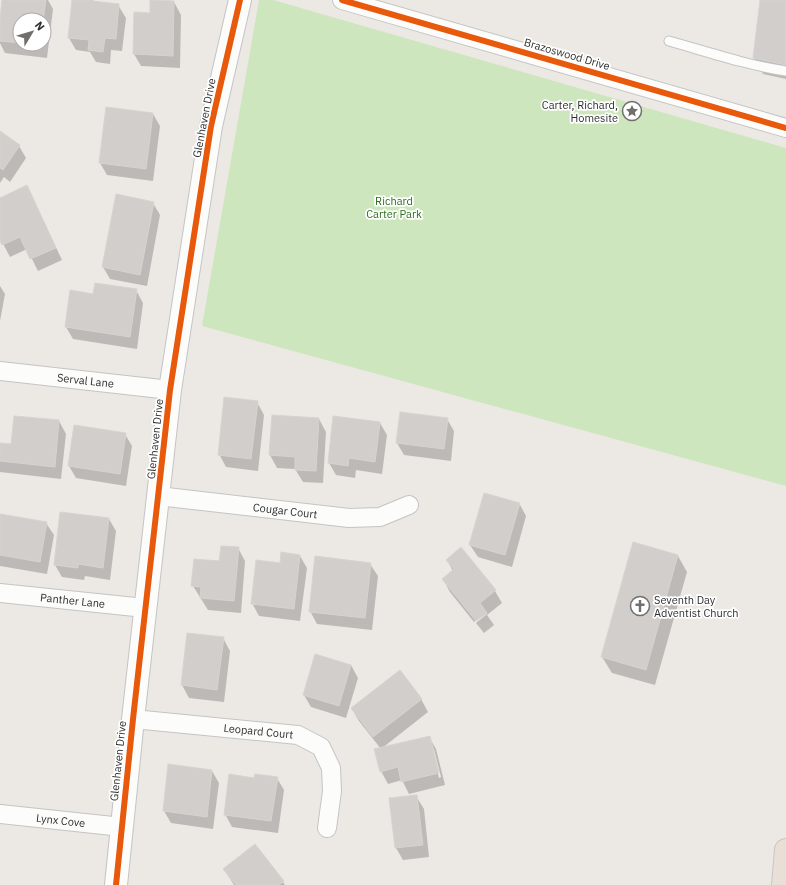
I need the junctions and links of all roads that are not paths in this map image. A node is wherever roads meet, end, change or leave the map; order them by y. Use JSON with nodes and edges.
{"nodes":[{"id":1,"x":240,"y":0,"type":"edge"},
{"id":2,"x":342,"y":0,"type":"edge"},
{"id":3,"x":669,"y":41,"type":"dead end"},
{"id":4,"x":786,"y":71,"type":"edge"},
{"id":5,"x":786,"y":128,"type":"edge"},
{"id":6,"x":0,"y":371,"type":"edge"},
{"id":7,"x":170,"y":390,"type":"junction"},
{"id":8,"x":158,"y":496,"type":"junction"},
{"id":9,"x":409,"y":505,"type":"dead end"},
{"id":10,"x":0,"y":593,"type":"edge"},
{"id":11,"x":145,"y":608,"type":"junction"},
{"id":12,"x":133,"y":719,"type":"junction"},
{"id":13,"x":0,"y":814,"type":"edge"},
{"id":14,"x":122,"y":827,"type":"junction"},
{"id":15,"x":326,"y":828,"type":"dead end"},
{"id":16,"x":786,"y":850,"type":"edge"},
{"id":17,"x":116,"y":885,"type":"edge"},
{"id":18,"x":783,"y":885,"type":"edge"}],
"edges":[{"from":1,"to":7,"type":"street","name":"Glenhaven Drive"},
{"from":2,"to":5,"type":"street","name":"Brazoswood Drive"},
{"from":3,"to":4,"type":"lane"},
{"from":6,"to":7,"type":"street","name":"Serval Lane"},
{"from":7,"to":8,"type":"street","name":"Glenhaven Drive"},
{"from":8,"to":9,"type":"street","name":"Cougar Court"},
{"from":8,"to":11,"type":"street","name":"Glenhaven Drive"},
{"from":10,"to":11,"type":"street","name":"Panther Lane"},
{"from":11,"to":12,"type":"street","name":"Glenhaven Drive"},
{"from":12,"to":14,"type":"street","name":"Glenhaven Drive"},
{"from":12,"to":15,"type":"street","name":"Leopard Court"},
{"from":13,"to":14,"type":"street","name":"Lynx Cove"},
{"from":14,"to":17,"type":"street","name":"Glenhaven Drive"},
{"from":16,"to":18,"type":"highway"}]}
